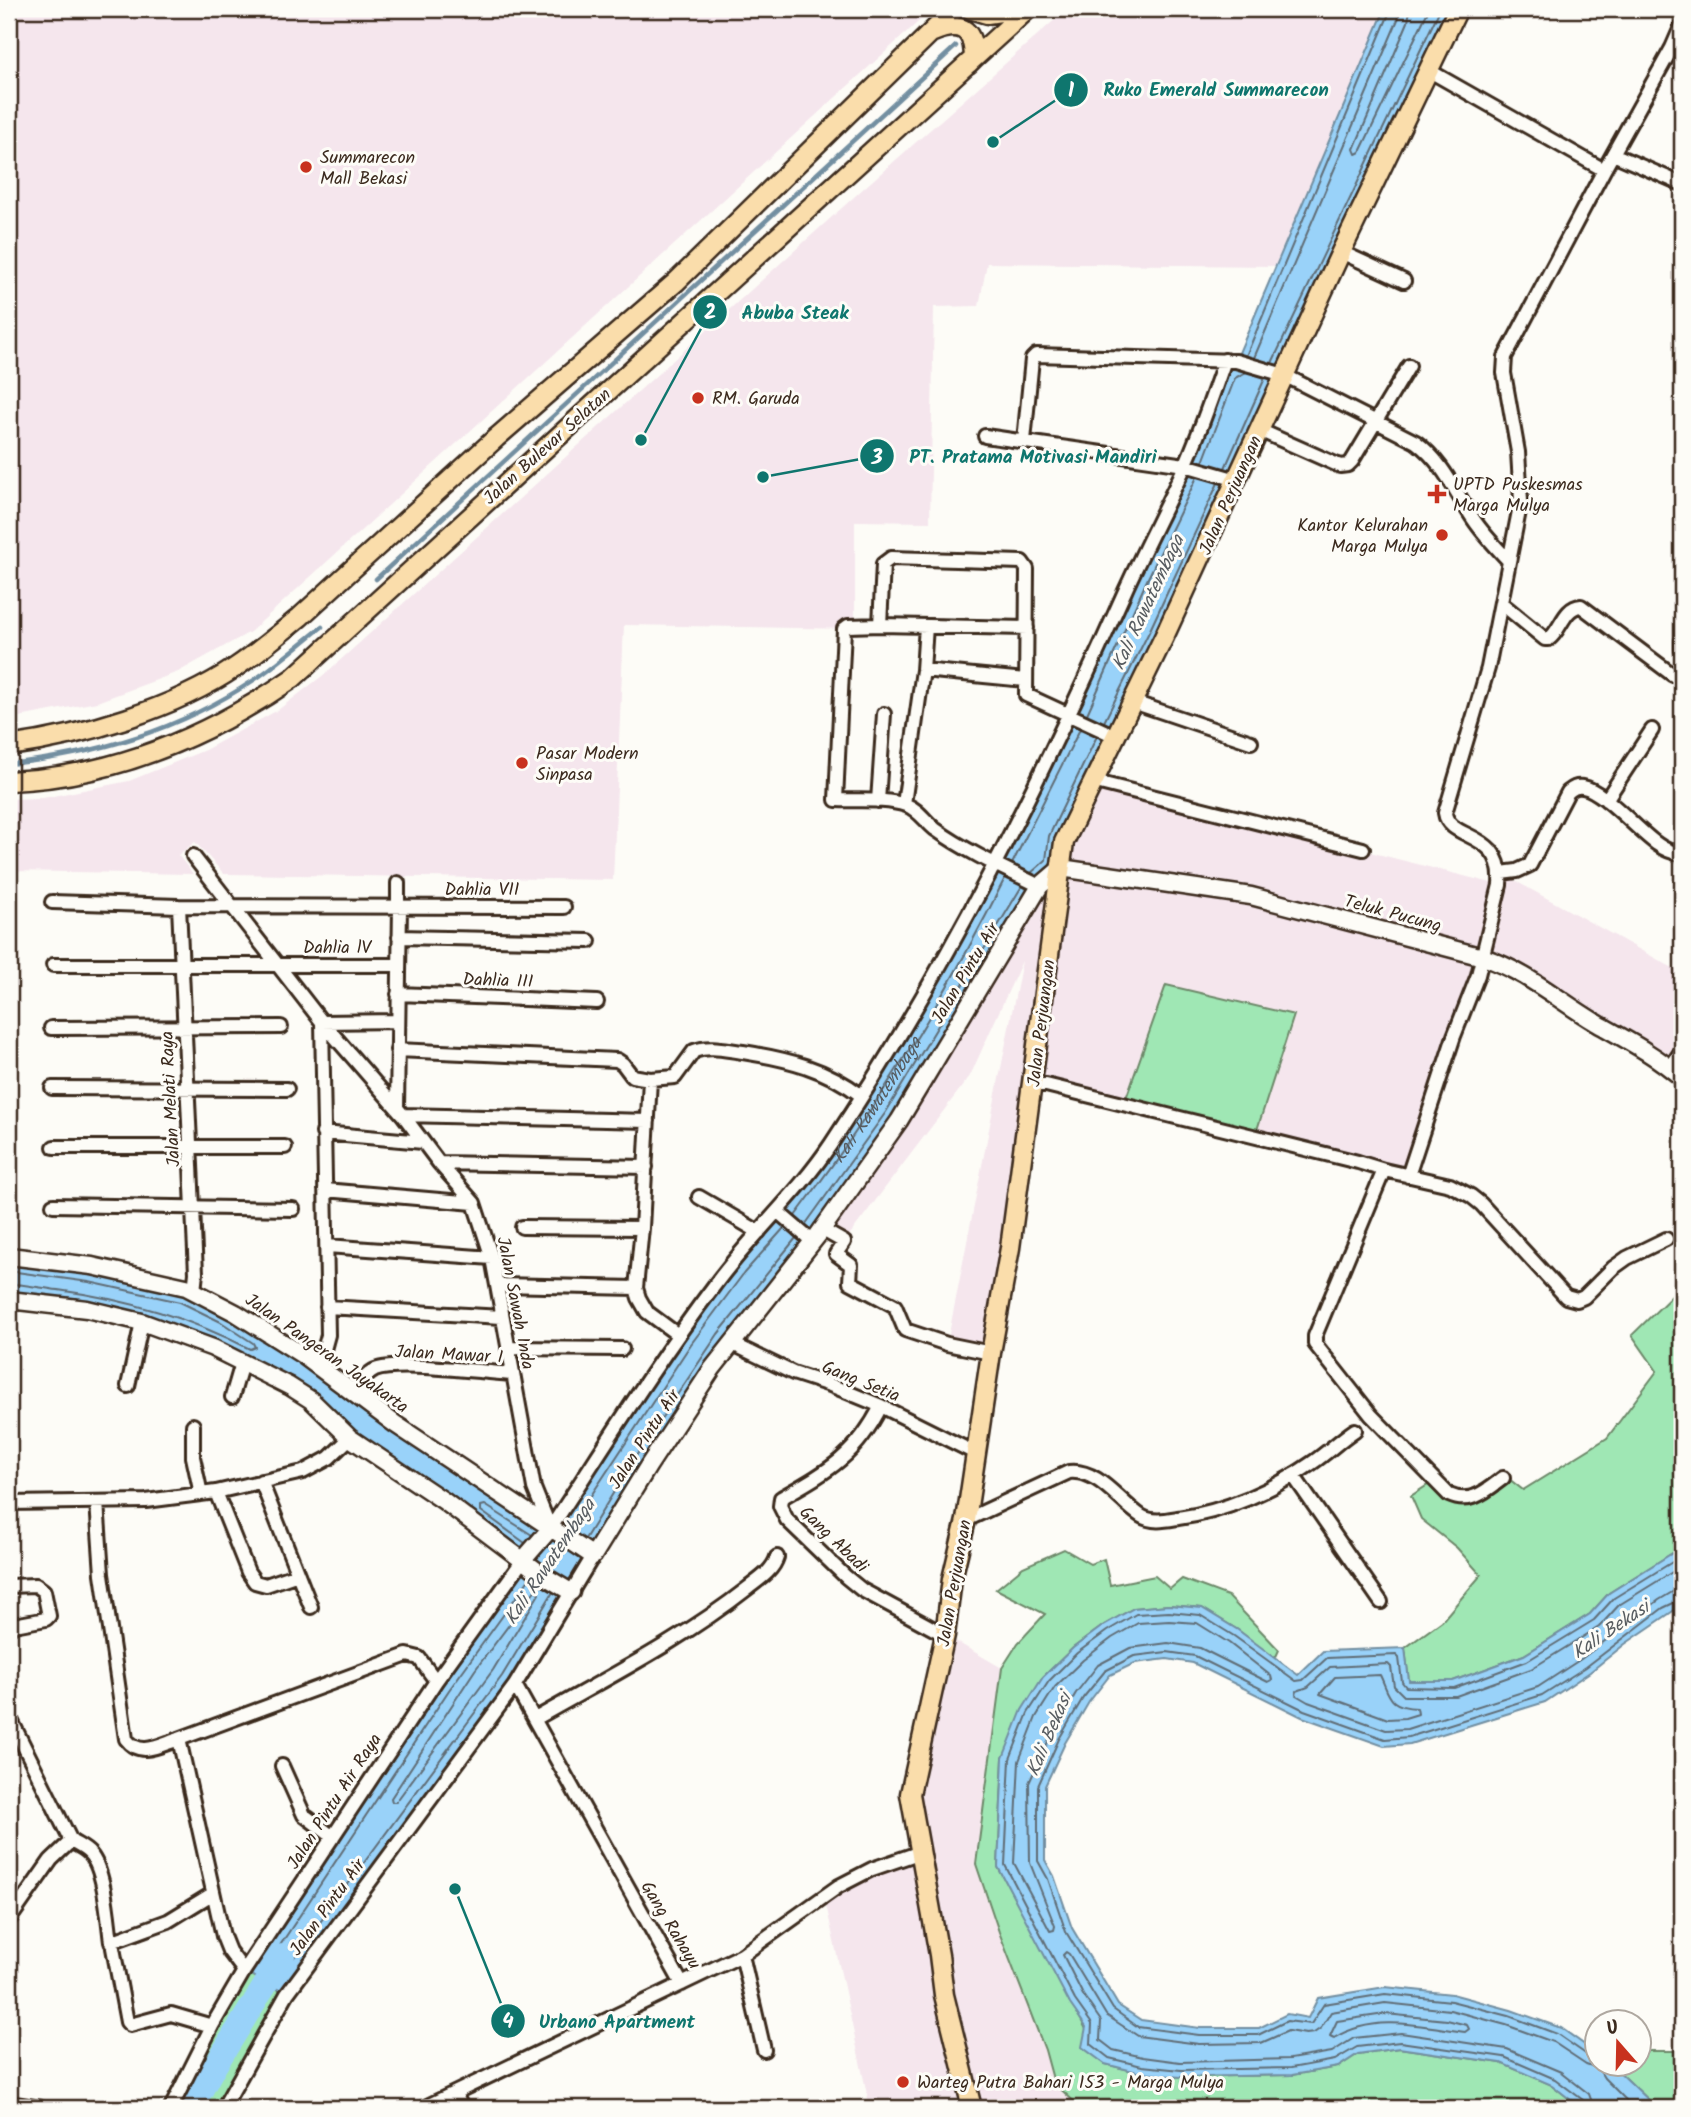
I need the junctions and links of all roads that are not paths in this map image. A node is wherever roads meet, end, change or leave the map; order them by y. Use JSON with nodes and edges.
{"nodes":[{"id":1,"x":955,"y":9,"type":"edge"},
{"id":2,"x":970,"y":9,"type":"edge"},
{"id":3,"x":1021,"y":9,"type":"edge"},
{"id":4,"x":1028,"y":9,"type":"edge"},
{"id":5,"x":1458,"y":9,"type":"edge"},
{"id":6,"x":1681,"y":32,"type":"edge"},
{"id":7,"x":929,"y":33,"type":"junction"},
{"id":8,"x":965,"y":68,"type":"junction"},
{"id":9,"x":1428,"y":70,"type":"junction"},
{"id":10,"x":1613,"y":154,"type":"junction"},
{"id":11,"x":1604,"y":170,"type":"junction"},
{"id":12,"x":1682,"y":184,"type":"edge"},
{"id":13,"x":1341,"y":252,"type":"junction"},
{"id":14,"x":1404,"y":281,"type":"dead end"},
{"id":15,"x":1231,"y":360,"type":"junction"},
{"id":16,"x":1409,"y":366,"type":"dead end"},
{"id":17,"x":1278,"y":372,"type":"junction"},
{"id":18,"x":1374,"y":422,"type":"junction"},
{"id":19,"x":1259,"y":430,"type":"junction"},
{"id":20,"x":985,"y":436,"type":"dead end"},
{"id":21,"x":1024,"y":441,"type":"junction"},
{"id":22,"x":1190,"y":466,"type":"junction"},
{"id":23,"x":1231,"y":478,"type":"junction"},
{"id":24,"x":1509,"y":561,"type":"junction"},
{"id":25,"x":1501,"y":603,"type":"junction"},
{"id":26,"x":880,"y":625,"type":"junction"},
{"id":27,"x":926,"y":626,"type":"junction"},
{"id":28,"x":1027,"y":628,"type":"junction"},
{"id":29,"x":1682,"y":641,"type":"edge"},
{"id":30,"x":1682,"y":649,"type":"edge"},
{"id":31,"x":1682,"y":668,"type":"edge"},
{"id":32,"x":923,"y":670,"type":"junction"},
{"id":33,"x":1025,"y":680,"type":"junction"},
{"id":34,"x":1133,"y":702,"type":"junction"},
{"id":35,"x":884,"y":714,"type":"dead end"},
{"id":36,"x":1073,"y":716,"type":"junction"},
{"id":37,"x":1651,"y":730,"type":"dead end"},
{"id":38,"x":1110,"y":734,"type":"junction"},
{"id":39,"x":1251,"y":742,"type":"dead end"},
{"id":40,"x":9,"y":746,"type":"edge"},
{"id":41,"x":9,"y":781,"type":"edge"},
{"id":42,"x":1092,"y":781,"type":"junction"},
{"id":43,"x":1606,"y":800,"type":"junction"},
{"id":44,"x":878,"y":801,"type":"junction"},
{"id":45,"x":904,"y":804,"type":"junction"},
{"id":46,"x":1363,"y":849,"type":"dead end"},
{"id":47,"x":1682,"y":854,"type":"edge"},
{"id":48,"x":193,"y":856,"type":"dead end"},
{"id":49,"x":994,"y":863,"type":"junction"},
{"id":50,"x":1061,"y":868,"type":"junction"},
{"id":51,"x":1501,"y":873,"type":"junction"},
{"id":52,"x":398,"y":883,"type":"dead end"},
{"id":53,"x":1040,"y":886,"type":"junction"},
{"id":54,"x":52,"y":902,"type":"dead end"},
{"id":55,"x":179,"y":906,"type":"junction"},
{"id":56,"x":232,"y":906,"type":"junction"},
{"id":57,"x":399,"y":907,"type":"junction"},
{"id":58,"x":564,"y":907,"type":"dead end"},
{"id":59,"x":399,"y":937,"type":"junction"},
{"id":60,"x":589,"y":941,"type":"dead end"},
{"id":61,"x":1483,"y":957,"type":"junction"},
{"id":62,"x":276,"y":964,"type":"junction"},
{"id":63,"x":53,"y":965,"type":"dead end"},
{"id":64,"x":182,"y":965,"type":"junction"},
{"id":65,"x":399,"y":965,"type":"junction"},
{"id":66,"x":398,"y":994,"type":"junction"},
{"id":67,"x":597,"y":1002,"type":"dead end"},
{"id":68,"x":322,"y":1021,"type":"junction"},
{"id":69,"x":398,"y":1021,"type":"junction"},
{"id":70,"x":281,"y":1027,"type":"dead end"},
{"id":71,"x":51,"y":1028,"type":"dead end"},
{"id":72,"x":185,"y":1028,"type":"junction"},
{"id":73,"x":397,"y":1050,"type":"junction"},
{"id":74,"x":1682,"y":1050,"type":"edge"},
{"id":75,"x":1676,"y":1073,"type":"edge"},
{"id":76,"x":650,"y":1079,"type":"junction"},
{"id":77,"x":1033,"y":1085,"type":"junction"},
{"id":78,"x":52,"y":1088,"type":"dead end"},
{"id":79,"x":188,"y":1088,"type":"junction"},
{"id":80,"x":287,"y":1088,"type":"dead end"},
{"id":81,"x":862,"y":1096,"type":"junction"},
{"id":82,"x":400,"y":1112,"type":"junction"},
{"id":83,"x":648,"y":1121,"type":"junction"},
{"id":84,"x":323,"y":1133,"type":"junction"},
{"id":85,"x":423,"y":1142,"type":"junction"},
{"id":86,"x":54,"y":1147,"type":"dead end"},
{"id":87,"x":190,"y":1147,"type":"junction"},
{"id":88,"x":285,"y":1147,"type":"dead end"},
{"id":89,"x":439,"y":1163,"type":"junction"},
{"id":90,"x":646,"y":1167,"type":"junction"},
{"id":91,"x":1384,"y":1170,"type":"junction"},
{"id":92,"x":1408,"y":1176,"type":"junction"},
{"id":93,"x":325,"y":1190,"type":"junction"},
{"id":94,"x":699,"y":1198,"type":"dead end"},
{"id":95,"x":474,"y":1203,"type":"junction"},
{"id":96,"x":53,"y":1205,"type":"dead end"},
{"id":97,"x":193,"y":1208,"type":"junction"},
{"id":98,"x":293,"y":1209,"type":"dead end"},
{"id":99,"x":779,"y":1213,"type":"junction"},
{"id":100,"x":522,"y":1227,"type":"dead end"},
{"id":101,"x":642,"y":1228,"type":"junction"},
{"id":102,"x":759,"y":1232,"type":"junction"},
{"id":103,"x":817,"y":1235,"type":"junction"},
{"id":104,"x":1666,"y":1239,"type":"dead end"},
{"id":105,"x":327,"y":1246,"type":"junction"},
{"id":106,"x":9,"y":1256,"type":"edge"},
{"id":107,"x":492,"y":1258,"type":"junction"},
{"id":108,"x":497,"y":1285,"type":"junction"},
{"id":109,"x":636,"y":1288,"type":"junction"},
{"id":110,"x":194,"y":1291,"type":"junction"},
{"id":111,"x":9,"y":1300,"type":"edge"},
{"id":112,"x":327,"y":1307,"type":"junction"},
{"id":113,"x":502,"y":1317,"type":"junction"},
{"id":114,"x":142,"y":1322,"type":"junction"},
{"id":115,"x":677,"y":1335,"type":"junction"},
{"id":116,"x":731,"y":1343,"type":"junction"},
{"id":117,"x":508,"y":1348,"type":"junction"},
{"id":118,"x":622,"y":1349,"type":"dead end"},
{"id":119,"x":991,"y":1353,"type":"junction"},
{"id":120,"x":242,"y":1363,"type":"junction"},
{"id":121,"x":318,"y":1368,"type":"junction"},
{"id":122,"x":512,"y":1374,"type":"junction"},
{"id":123,"x":128,"y":1386,"type":"dead end"},
{"id":124,"x":351,"y":1393,"type":"junction"},
{"id":125,"x":232,"y":1397,"type":"dead end"},
{"id":126,"x":881,"y":1406,"type":"junction"},
{"id":127,"x":193,"y":1425,"type":"dead end"},
{"id":128,"x":1355,"y":1430,"type":"dead end"},
{"id":129,"x":350,"y":1438,"type":"junction"},
{"id":130,"x":977,"y":1454,"type":"junction"},
{"id":131,"x":1293,"y":1475,"type":"junction"},
{"id":132,"x":1503,"y":1478,"type":"dead end"},
{"id":133,"x":261,"y":1481,"type":"junction"},
{"id":134,"x":216,"y":1492,"type":"junction"},
{"id":135,"x":201,"y":1494,"type":"junction"},
{"id":136,"x":97,"y":1502,"type":"junction"},
{"id":137,"x":9,"y":1503,"type":"edge"},
{"id":138,"x":966,"y":1520,"type":"junction"},
{"id":139,"x":550,"y":1529,"type":"junction"},
{"id":140,"x":593,"y":1556,"type":"junction"},
{"id":141,"x":777,"y":1558,"type":"dead end"},
{"id":142,"x":523,"y":1560,"type":"junction"},
{"id":143,"x":298,"y":1574,"type":"junction"},
{"id":144,"x":9,"y":1586,"type":"edge"},
{"id":145,"x":571,"y":1592,"type":"junction"},
{"id":146,"x":1381,"y":1602,"type":"dead end"},
{"id":147,"x":311,"y":1607,"type":"dead end"},
{"id":148,"x":9,"y":1626,"type":"edge"},
{"id":149,"x":945,"y":1634,"type":"junction"},
{"id":150,"x":436,"y":1681,"type":"junction"},
{"id":151,"x":515,"y":1685,"type":"junction"},
{"id":152,"x":9,"y":1716,"type":"edge"},
{"id":153,"x":535,"y":1719,"type":"junction"},
{"id":154,"x":179,"y":1739,"type":"junction"},
{"id":155,"x":282,"y":1766,"type":"dead end"},
{"id":156,"x":333,"y":1837,"type":"junction"},
{"id":157,"x":71,"y":1840,"type":"junction"},
{"id":158,"x":921,"y":1852,"type":"junction"},
{"id":159,"x":212,"y":1894,"type":"junction"},
{"id":160,"x":9,"y":1920,"type":"edge"},
{"id":161,"x":113,"y":1948,"type":"dead end"},
{"id":162,"x":742,"y":1955,"type":"junction"},
{"id":163,"x":244,"y":1971,"type":"junction"},
{"id":164,"x":682,"y":1984,"type":"junction"},
{"id":165,"x":212,"y":2026,"type":"junction"},
{"id":166,"x":764,"y":2050,"type":"dead end"},
{"id":167,"x":454,"y":2093,"type":"junction"},
{"id":168,"x":9,"y":2102,"type":"edge"},
{"id":169,"x":40,"y":2108,"type":"edge"},
{"id":170,"x":171,"y":2108,"type":"edge"},
{"id":171,"x":223,"y":2108,"type":"edge"},
{"id":172,"x":423,"y":2108,"type":"edge"},
{"id":173,"x":462,"y":2108,"type":"edge"},
{"id":174,"x":972,"y":2108,"type":"edge"}],
"edges":[{"from":1,"to":7,"type":"main road"},
{"from":2,"to":3,"type":"main road"},
{"from":4,"to":8,"type":"main road","name":"Jalan Bulevar Selatan"},
{"from":5,"to":9,"type":"main road","name":"Jalan Perjuangan"},
{"from":6,"to":10,"type":"street"},
{"from":7,"to":8,"type":"main road"},
{"from":7,"to":40,"type":"main road"},
{"from":8,"to":41,"type":"main road","name":"Jalan Bulevar Selatan"},
{"from":9,"to":11,"type":"street"},
{"from":9,"to":13,"type":"main road","name":"Jalan Perjuangan"},
{"from":10,"to":11,"type":"street"},
{"from":10,"to":12,"type":"street"},
{"from":11,"to":24,"type":"street"},
{"from":13,"to":14,"type":"street"},
{"from":13,"to":17,"type":"main road","name":"Jalan Perjuangan"},
{"from":15,"to":17,"type":"street"},
{"from":15,"to":21,"type":"street"},
{"from":15,"to":22,"type":"street"},
{"from":16,"to":18,"type":"street"},
{"from":17,"to":18,"type":"street"},
{"from":17,"to":19,"type":"main road","name":"Jalan Perjuangan"},
{"from":18,"to":19,"type":"street"},
{"from":18,"to":24,"type":"street"},
{"from":19,"to":23,"type":"main road","name":"Jalan Perjuangan"},
{"from":20,"to":21,"type":"street"},
{"from":21,"to":22,"type":"street"},
{"from":22,"to":23,"type":"street"},
{"from":22,"to":36,"type":"street"},
{"from":23,"to":34,"type":"main road","name":"Jalan Perjuangan"},
{"from":24,"to":25,"type":"street"},
{"from":25,"to":31,"type":"street"},
{"from":25,"to":51,"type":"street"},
{"from":26,"to":27,"type":"street"},
{"from":26,"to":28,"type":"street"},
{"from":26,"to":44,"type":"street"},
{"from":27,"to":28,"type":"street"},
{"from":27,"to":32,"type":"street"},
{"from":28,"to":33,"type":"street"},
{"from":29,"to":30,"type":"street"},
{"from":32,"to":33,"type":"street"},
{"from":32,"to":45,"type":"street"},
{"from":33,"to":36,"type":"street"},
{"from":34,"to":38,"type":"main road","name":"Jalan Perjuangan"},
{"from":34,"to":39,"type":"street"},
{"from":35,"to":44,"type":"street"},
{"from":36,"to":38,"type":"street"},
{"from":36,"to":49,"type":"street"},
{"from":37,"to":43,"type":"street"},
{"from":38,"to":42,"type":"main road","name":"Jalan Perjuangan"},
{"from":42,"to":46,"type":"street"},
{"from":42,"to":50,"type":"main road","name":"Jalan Perjuangan"},
{"from":43,"to":47,"type":"street"},
{"from":43,"to":51,"type":"street"},
{"from":44,"to":45,"type":"street"},
{"from":45,"to":49,"type":"street"},
{"from":48,"to":56,"type":"street","name":"Jalan Sawah Inda"},
{"from":49,"to":53,"type":"street"},
{"from":49,"to":81,"type":"street"},
{"from":50,"to":53,"type":"street","name":"Jalan Pintu Air"},
{"from":50,"to":61,"type":"street","name":"Teluk Pucung"},
{"from":50,"to":77,"type":"main road","name":"Jalan Perjuangan"},
{"from":51,"to":61,"type":"street"},
{"from":52,"to":57,"type":"street"},
{"from":53,"to":103,"type":"street","name":"Jalan Pintu Air"},
{"from":54,"to":55,"type":"street","name":"Dahlia VII"},
{"from":55,"to":56,"type":"street","name":"Dahlia VII"},
{"from":55,"to":64,"type":"street","name":"Jalan Melati Raya"},
{"from":56,"to":57,"type":"street","name":"Dahlia VII"},
{"from":56,"to":62,"type":"street","name":"Jalan Sawah Inda"},
{"from":57,"to":58,"type":"street","name":"Dahlia VII"},
{"from":57,"to":59,"type":"street"},
{"from":59,"to":60,"type":"street"},
{"from":59,"to":65,"type":"street"},
{"from":61,"to":75,"type":"street","name":"Teluk Pucung"},
{"from":61,"to":92,"type":"street"},
{"from":62,"to":64,"type":"street","name":"Dahlia lV"},
{"from":62,"to":65,"type":"street","name":"Dahlia lV"},
{"from":62,"to":68,"type":"street","name":"Jalan Sawah Inda"},
{"from":63,"to":64,"type":"street","name":"Dahlia lV"},
{"from":64,"to":72,"type":"street","name":"Jalan Melati Raya"},
{"from":65,"to":66,"type":"street"},
{"from":66,"to":67,"type":"street","name":"Dahlia III"},
{"from":66,"to":69,"type":"street"},
{"from":68,"to":69,"type":"street"},
{"from":68,"to":82,"type":"street","name":"Jalan Sawah Inda"},
{"from":68,"to":84,"type":"street"},
{"from":69,"to":73,"type":"street"},
{"from":70,"to":72,"type":"street"},
{"from":71,"to":72,"type":"street"},
{"from":72,"to":79,"type":"street","name":"Jalan Melati Raya"},
{"from":73,"to":76,"type":"street"},
{"from":73,"to":82,"type":"street"},
{"from":74,"to":75,"type":"street"},
{"from":76,"to":81,"type":"street"},
{"from":76,"to":83,"type":"street"},
{"from":77,"to":91,"type":"street"},
{"from":77,"to":119,"type":"main road","name":"Jalan Perjuangan"},
{"from":78,"to":79,"type":"street"},
{"from":79,"to":80,"type":"street"},
{"from":79,"to":87,"type":"street","name":"Jalan Melati Raya"},
{"from":81,"to":99,"type":"street"},
{"from":82,"to":83,"type":"street"},
{"from":82,"to":85,"type":"street","name":"Jalan Sawah Inda"},
{"from":83,"to":90,"type":"street"},
{"from":84,"to":85,"type":"street"},
{"from":84,"to":93,"type":"street"},
{"from":85,"to":89,"type":"street","name":"Jalan Sawah Inda"},
{"from":86,"to":87,"type":"street"},
{"from":87,"to":88,"type":"street"},
{"from":87,"to":97,"type":"street","name":"Jalan Melati Raya"},
{"from":89,"to":90,"type":"street"},
{"from":89,"to":95,"type":"street","name":"Jalan Sawah Inda"},
{"from":90,"to":101,"type":"street"},
{"from":91,"to":92,"type":"street"},
{"from":91,"to":132,"type":"street"},
{"from":92,"to":104,"type":"street"},
{"from":93,"to":95,"type":"street"},
{"from":93,"to":105,"type":"street"},
{"from":94,"to":102,"type":"street"},
{"from":95,"to":107,"type":"street","name":"Jalan Sawah Inda"},
{"from":96,"to":97,"type":"street"},
{"from":97,"to":98,"type":"street"},
{"from":97,"to":110,"type":"street","name":"Jalan Melati Raya"},
{"from":99,"to":102,"type":"street"},
{"from":99,"to":103,"type":"street"},
{"from":100,"to":101,"type":"street"},
{"from":101,"to":109,"type":"street"},
{"from":102,"to":115,"type":"street"},
{"from":103,"to":116,"type":"street","name":"Jalan Pintu Air"},
{"from":103,"to":119,"type":"street"},
{"from":105,"to":107,"type":"street"},
{"from":105,"to":112,"type":"street"},
{"from":106,"to":110,"type":"street","name":"Jalan Pangeran Jayakarta"},
{"from":107,"to":108,"type":"street","name":"Jalan Sawah Inda"},
{"from":108,"to":109,"type":"street"},
{"from":108,"to":113,"type":"street","name":"Jalan Sawah Inda"},
{"from":109,"to":115,"type":"street"},
{"from":110,"to":121,"type":"street","name":"Jalan Pangeran Jayakarta"},
{"from":111,"to":114,"type":"street"},
{"from":112,"to":113,"type":"street"},
{"from":112,"to":121,"type":"street"},
{"from":113,"to":117,"type":"street","name":"Jalan Sawah Inda"},
{"from":114,"to":120,"type":"street"},
{"from":114,"to":123,"type":"street"},
{"from":115,"to":139,"type":"street"},
{"from":116,"to":126,"type":"street","name":"Gang Setia"},
{"from":116,"to":140,"type":"street","name":"Jalan Pintu Air"},
{"from":117,"to":118,"type":"street"},
{"from":117,"to":122,"type":"street","name":"Jalan Sawah Inda"},
{"from":119,"to":130,"type":"main road","name":"Jalan Perjuangan"},
{"from":120,"to":125,"type":"street"},
{"from":120,"to":129,"type":"street"},
{"from":121,"to":124,"type":"street","name":"Jalan Pangeran Jayakarta"},
{"from":122,"to":124,"type":"street","name":"Jalan Mawar I"},
{"from":122,"to":139,"type":"street","name":"Jalan Sawah Inda"},
{"from":124,"to":139,"type":"street","name":"Jalan Pangeran Jayakarta"},
{"from":126,"to":130,"type":"street","name":"Gang Setia"},
{"from":126,"to":149,"type":"street","name":"Gang Abadi"},
{"from":127,"to":135,"type":"street"},
{"from":128,"to":131,"type":"street"},
{"from":129,"to":133,"type":"street"},
{"from":129,"to":142,"type":"street"},
{"from":130,"to":138,"type":"main road","name":"Jalan Perjuangan"},
{"from":131,"to":138,"type":"street"},
{"from":131,"to":146,"type":"street"},
{"from":133,"to":134,"type":"street"},
{"from":133,"to":143,"type":"street"},
{"from":134,"to":135,"type":"street"},
{"from":134,"to":143,"type":"street"},
{"from":135,"to":136,"type":"street"},
{"from":136,"to":137,"type":"street"},
{"from":136,"to":154,"type":"street"},
{"from":138,"to":149,"type":"main road","name":"Jalan Perjuangan"},
{"from":139,"to":140,"type":"street","name":"Jalan Pangeran Jayakarta"},
{"from":139,"to":142,"type":"street","name":"Jalan Pintu Air Raya"},
{"from":140,"to":145,"type":"street","name":"Jalan Pintu Air"},
{"from":141,"to":153,"type":"street"},
{"from":142,"to":145,"type":"street"},
{"from":142,"to":150,"type":"street","name":"Jalan Pintu Air Raya"},
{"from":143,"to":147,"type":"street"},
{"from":144,"to":148,"type":"street"},
{"from":145,"to":151,"type":"street","name":"Jalan Pintu Air"},
{"from":149,"to":158,"type":"main road","name":"Jalan Perjuangan"},
{"from":150,"to":154,"type":"street"},
{"from":150,"to":156,"type":"street","name":"Jalan Pintu Air Raya"},
{"from":151,"to":153,"type":"street","name":"Gang Rahayu"},
{"from":151,"to":171,"type":"street","name":"Jalan Pintu Air"},
{"from":152,"to":157,"type":"street"},
{"from":153,"to":164,"type":"street","name":"Gang Rahayu"},
{"from":154,"to":159,"type":"street"},
{"from":155,"to":156,"type":"street"},
{"from":156,"to":163,"type":"street","name":"Jalan Pintu Air Raya"},
{"from":157,"to":159,"type":"street"},
{"from":157,"to":160,"type":"street"},
{"from":158,"to":162,"type":"street","name":"Gang Rahayu"},
{"from":158,"to":174,"type":"main road","name":"Jalan Perjuangan"},
{"from":159,"to":163,"type":"street"},
{"from":161,"to":165,"type":"street"},
{"from":162,"to":164,"type":"street","name":"Gang Rahayu"},
{"from":162,"to":166,"type":"street"},
{"from":163,"to":165,"type":"street","name":"Jalan Pintu Air Raya"},
{"from":164,"to":167,"type":"street"},
{"from":165,"to":170,"type":"street","name":"Jalan Pintu Air Raya"},
{"from":167,"to":172,"type":"street"},
{"from":167,"to":173,"type":"street"},
{"from":168,"to":169,"type":"street"}]}
